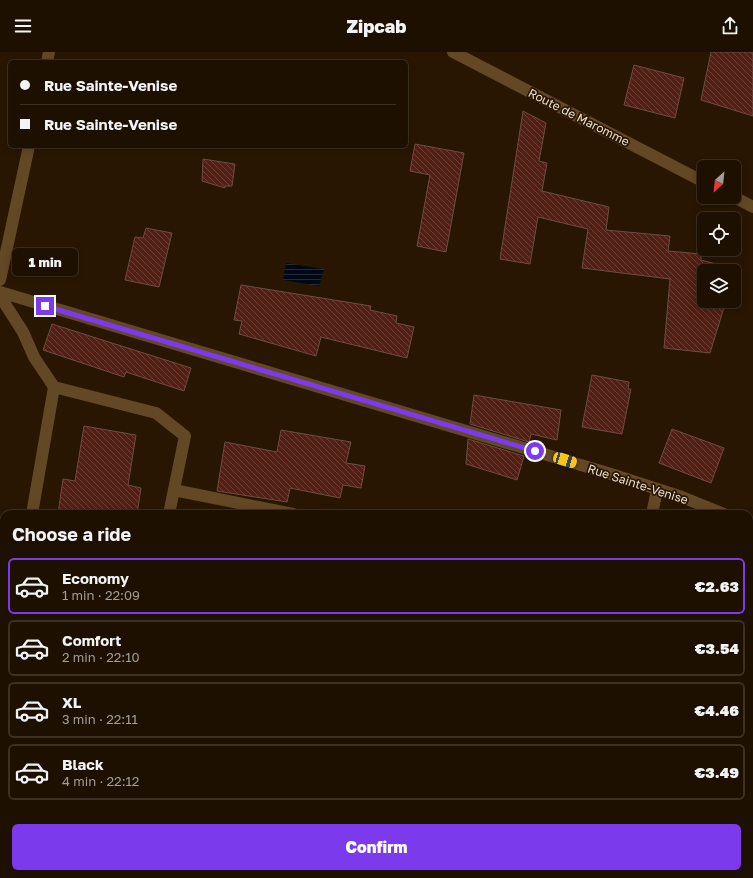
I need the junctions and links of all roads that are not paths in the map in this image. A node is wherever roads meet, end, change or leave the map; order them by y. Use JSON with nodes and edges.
{"nodes":[{"id":1,"x":453,"y":52,"type":"edge"},
{"id":2,"x":29,"y":148,"type":"edge"},
{"id":3,"x":697,"y":178,"type":"edge"},
{"id":4,"x":741,"y":201,"type":"edge"},
{"id":5,"x":753,"y":207,"type":"edge"},
{"id":6,"x":0,"y":280,"type":"edge"},
{"id":7,"x":0,"y":292,"type":"edge"},
{"id":8,"x":0,"y":296,"type":"edge"},
{"id":9,"x":54,"y":387,"type":"junction"},
{"id":10,"x":174,"y":490,"type":"junction"},
{"id":11,"x":657,"y":490,"type":"junction"},
{"id":12,"x":33,"y":510,"type":"edge"},
{"id":13,"x":170,"y":510,"type":"edge"},
{"id":14,"x":273,"y":510,"type":"edge"},
{"id":15,"x":653,"y":510,"type":"edge"},
{"id":16,"x":714,"y":510,"type":"edge"}],
"edges":[{"from":1,"to":3,"type":"street","name":"Route de Maromme"},
{"from":2,"to":6,"type":"street"},
{"from":4,"to":5,"type":"street"},
{"from":7,"to":11,"type":"street","name":"Rue Sainte-Venise"},
{"from":8,"to":9,"type":"street"},
{"from":9,"to":10,"type":"street"},
{"from":9,"to":12,"type":"street"},
{"from":10,"to":13,"type":"street"},
{"from":10,"to":14,"type":"street"},
{"from":11,"to":15,"type":"street"},
{"from":11,"to":16,"type":"street","name":"Rue Sainte-Venise"}]}
